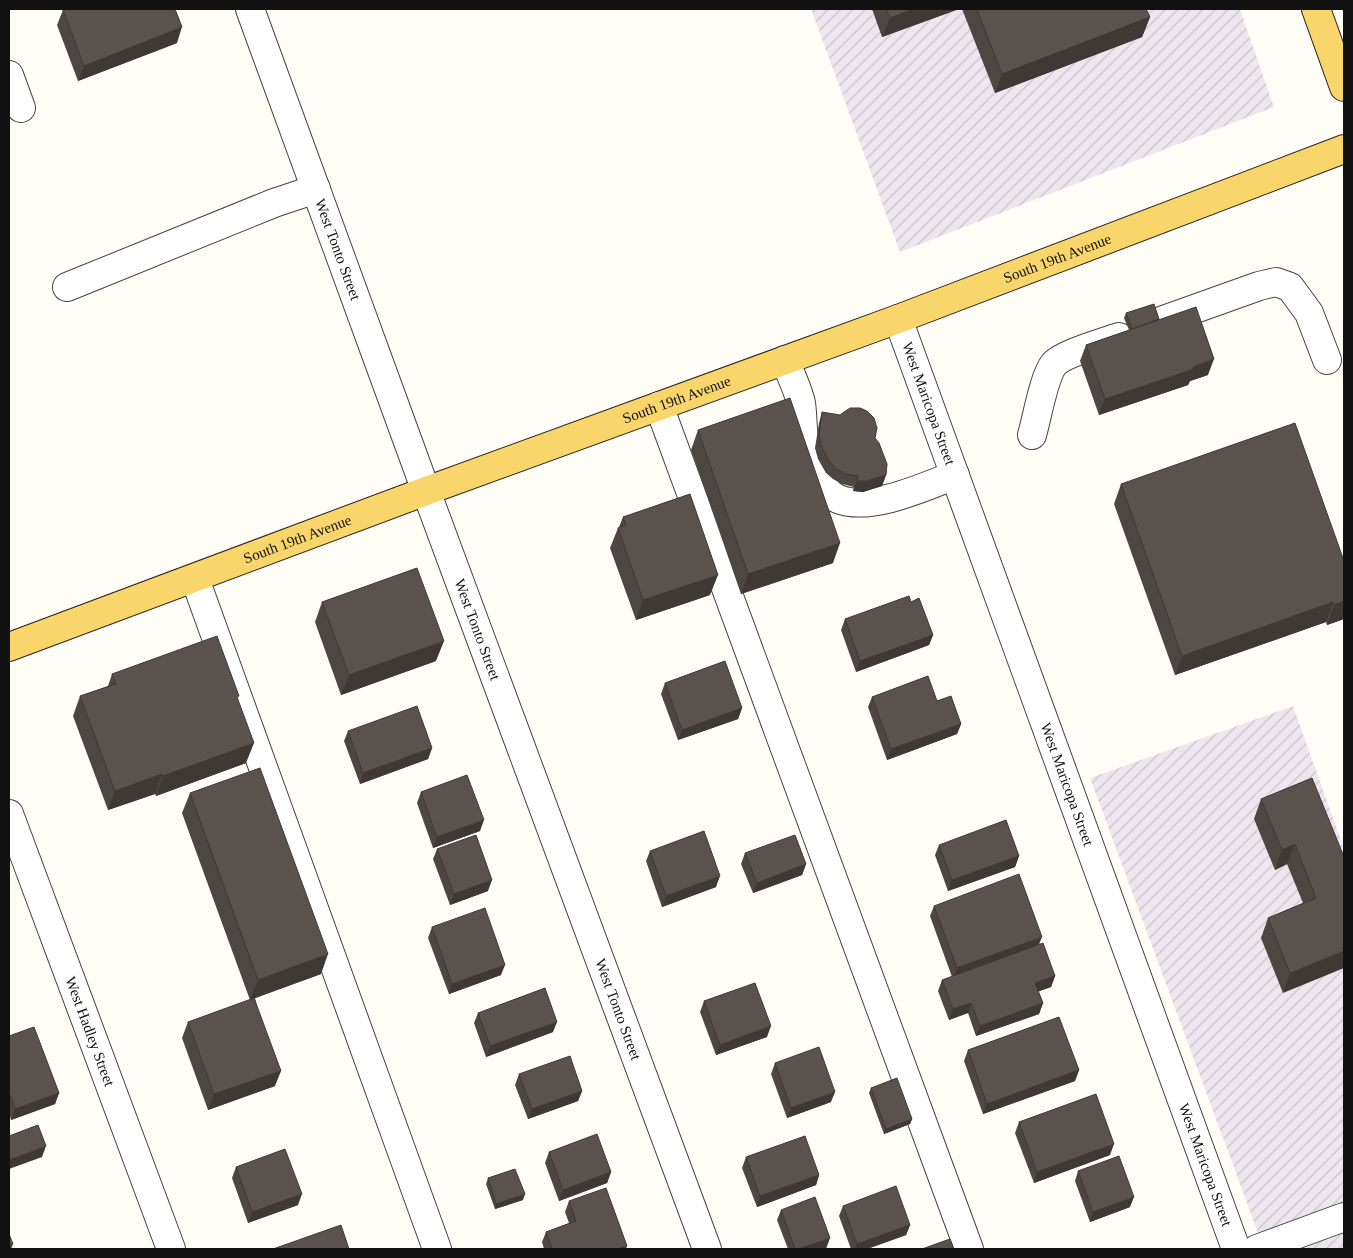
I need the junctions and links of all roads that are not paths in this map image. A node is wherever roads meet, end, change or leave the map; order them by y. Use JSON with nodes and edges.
{"nodes":[{"id":1,"x":250,"y":9,"type":"edge"},
{"id":2,"x":1316,"y":9,"type":"edge"},
{"id":3,"x":9,"y":75,"type":"edge"},
{"id":4,"x":1344,"y":87,"type":"edge"},
{"id":5,"x":21,"y":108,"type":"dead end"},
{"id":6,"x":1344,"y":149,"type":"edge"},
{"id":7,"x":316,"y":189,"type":"junction"},
{"id":8,"x":66,"y":287,"type":"dead end"},
{"id":9,"x":898,"y":319,"type":"junction"},
{"id":10,"x":785,"y":360,"type":"junction"},
{"id":11,"x":1327,"y":360,"type":"dead end"},
{"id":12,"x":659,"y":406,"type":"junction"},
{"id":13,"x":1032,"y":435,"type":"dead end"},
{"id":14,"x":955,"y":475,"type":"junction"},
{"id":15,"x":426,"y":492,"type":"junction"},
{"id":16,"x":194,"y":579,"type":"junction"},
{"id":17,"x":9,"y":647,"type":"edge"},
{"id":18,"x":9,"y":814,"type":"edge"},
{"id":19,"x":1344,"y":1217,"type":"edge"},
{"id":20,"x":172,"y":1249,"type":"edge"},
{"id":21,"x":437,"y":1249,"type":"edge"},
{"id":22,"x":707,"y":1249,"type":"edge"},
{"id":23,"x":969,"y":1249,"type":"edge"},
{"id":24,"x":1236,"y":1249,"type":"edge"},
{"id":25,"x":1258,"y":1249,"type":"edge"}],
"edges":[{"from":1,"to":7,"type":"street","name":"West Tonto Street"},
{"from":2,"to":4,"type":"main road"},
{"from":3,"to":5,"type":"street"},
{"from":6,"to":9,"type":"main road","name":"South 19th Avenue"},
{"from":7,"to":8,"type":"street"},
{"from":7,"to":15,"type":"street","name":"West Tonto Street"},
{"from":9,"to":10,"type":"main road","name":"South 19th Avenue"},
{"from":9,"to":14,"type":"street","name":"West Maricopa Street"},
{"from":10,"to":12,"type":"main road","name":"South 19th Avenue"},
{"from":10,"to":14,"type":"street"},
{"from":11,"to":13,"type":"street"},
{"from":12,"to":15,"type":"main road","name":"South 19th Avenue"},
{"from":12,"to":23,"type":"street"},
{"from":14,"to":24,"type":"street","name":"West Maricopa Street"},
{"from":15,"to":16,"type":"main road","name":"South 19th Avenue"},
{"from":15,"to":22,"type":"street","name":"West Tonto Street"},
{"from":16,"to":17,"type":"main road","name":"South 19th Avenue"},
{"from":16,"to":21,"type":"street"},
{"from":18,"to":20,"type":"street","name":"West Hadley Street"},
{"from":19,"to":25,"type":"street"}]}
